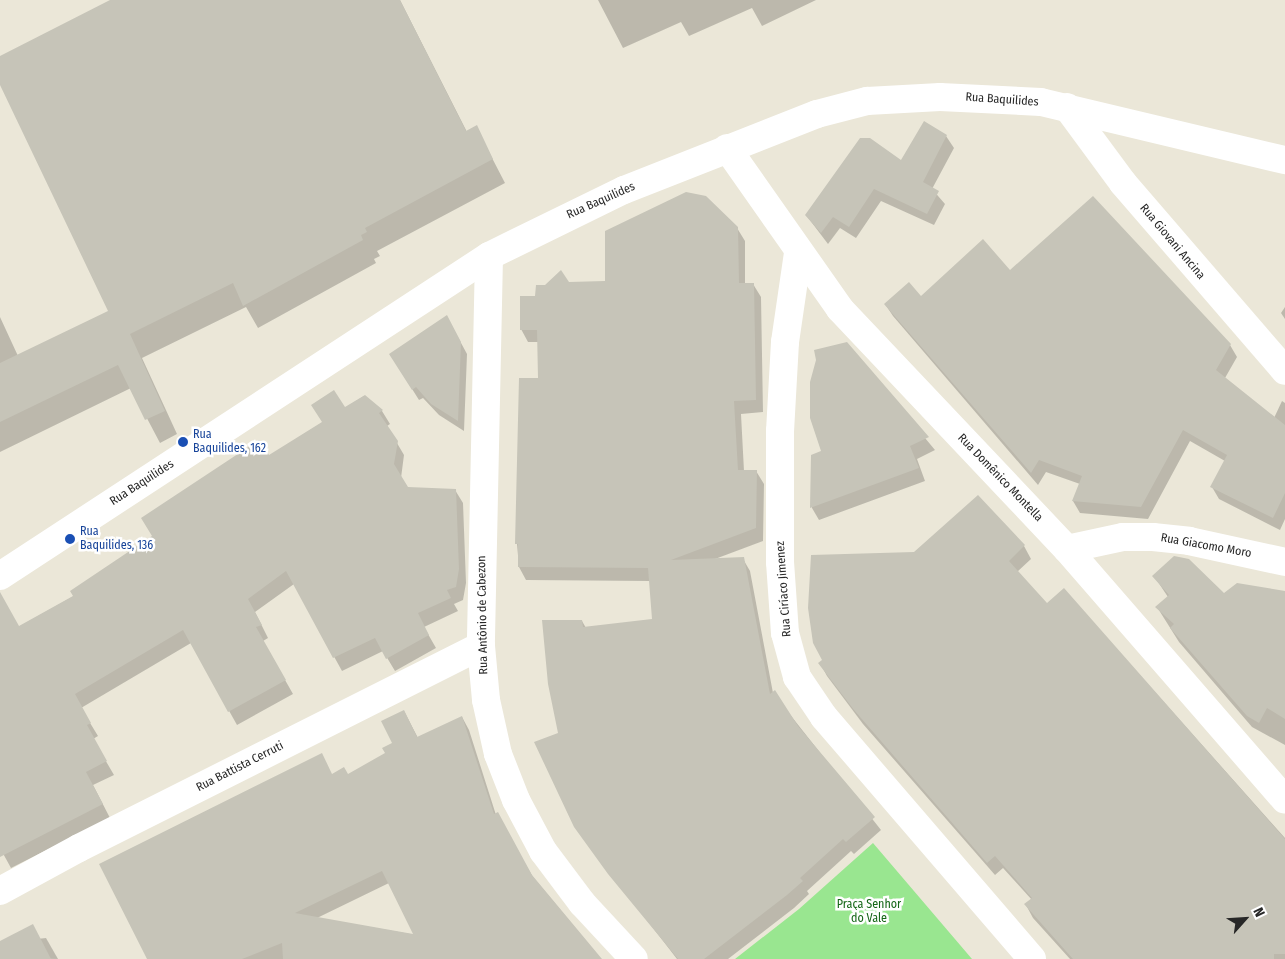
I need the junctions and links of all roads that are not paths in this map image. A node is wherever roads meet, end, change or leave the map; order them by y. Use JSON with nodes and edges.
{"nodes":[{"id":1,"x":1067,"y":107,"type":"junction"},
{"id":2,"x":727,"y":148,"type":"junction"},
{"id":3,"x":1285,"y":160,"type":"edge"},
{"id":4,"x":798,"y":253,"type":"junction"},
{"id":5,"x":489,"y":256,"type":"junction"},
{"id":6,"x":1285,"y":371,"type":"edge"},
{"id":7,"x":1067,"y":549,"type":"junction"},
{"id":8,"x":1285,"y":562,"type":"edge"},
{"id":9,"x":0,"y":576,"type":"edge"},
{"id":10,"x":481,"y":646,"type":"junction"},
{"id":11,"x":1285,"y":800,"type":"edge"},
{"id":12,"x":0,"y":892,"type":"edge"},
{"id":13,"x":634,"y":959,"type":"edge"},
{"id":14,"x":1032,"y":959,"type":"edge"}],
"edges":[{"from":1,"to":2,"type":"street","name":"Rua Baquilides"},
{"from":1,"to":3,"type":"street","name":"Rua Baquilides"},
{"from":1,"to":6,"type":"street","name":"Rua Giovani Ancina"},
{"from":2,"to":4,"type":"street","name":"Rua Domênico Montella"},
{"from":2,"to":5,"type":"street","name":"Rua Baquilides"},
{"from":4,"to":7,"type":"street","name":"Rua Domênico Montella"},
{"from":4,"to":14,"type":"street","name":"Rua Ciríaco Jimenez"},
{"from":5,"to":9,"type":"street","name":"Rua Baquilides"},
{"from":5,"to":10,"type":"street","name":"Rua Antônio de Cabezon"},
{"from":7,"to":8,"type":"street","name":"Rua Giacomo Moro"},
{"from":7,"to":11,"type":"street","name":"Rua Domênico Montella"},
{"from":10,"to":12,"type":"street","name":"Rua Battista Cerruti"},
{"from":10,"to":13,"type":"street","name":"Rua Antônio de Cabezon"}]}
